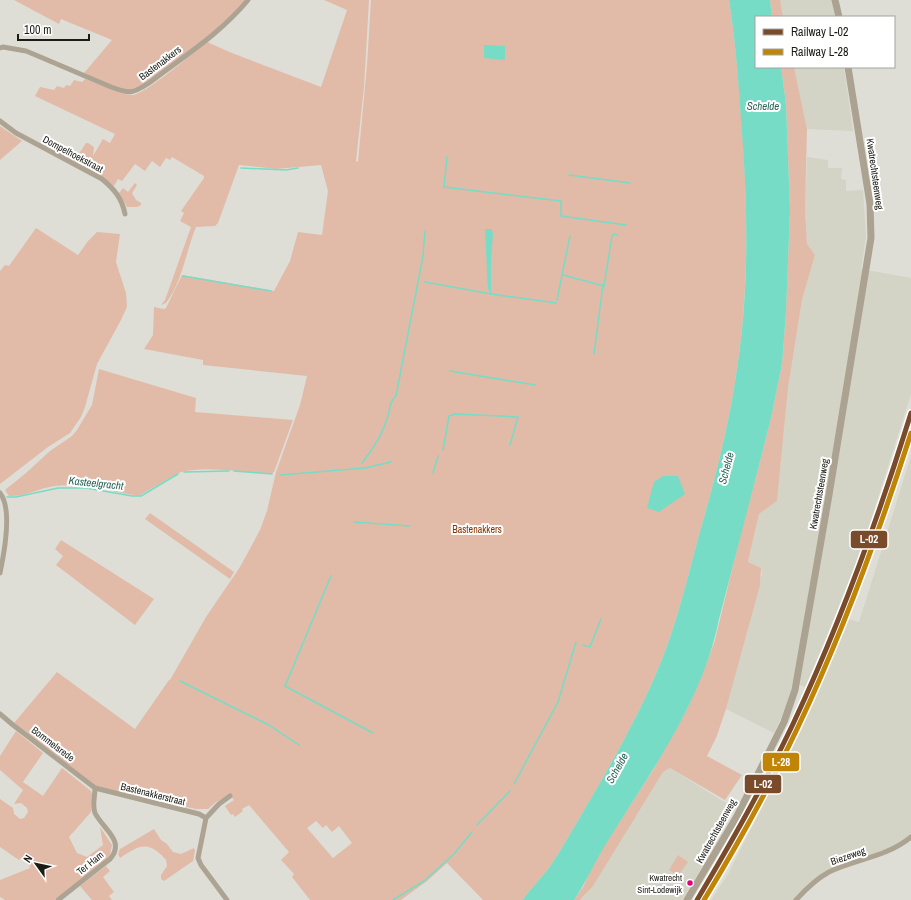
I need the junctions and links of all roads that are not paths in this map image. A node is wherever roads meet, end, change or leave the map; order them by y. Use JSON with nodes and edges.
{"nodes":[{"id":1,"x":248,"y":0,"type":"edge"},
{"id":2,"x":836,"y":0,"type":"edge"},
{"id":3,"x":839,"y":16,"type":"edge"},
{"id":4,"x":0,"y":48,"type":"edge"},
{"id":5,"x":848,"y":68,"type":"edge"},
{"id":6,"x":0,"y":121,"type":"edge"},
{"id":7,"x":125,"y":214,"type":"dead end"},
{"id":8,"x":0,"y":493,"type":"edge"},
{"id":9,"x":0,"y":573,"type":"edge"},
{"id":10,"x":0,"y":714,"type":"edge"},
{"id":11,"x":95,"y":788,"type":"junction"},
{"id":12,"x":230,"y":796,"type":"dead end"},
{"id":13,"x":206,"y":820,"type":"junction"},
{"id":14,"x":910,"y":838,"type":"edge"},
{"id":15,"x":58,"y":900,"type":"edge"},
{"id":16,"x":227,"y":900,"type":"edge"},
{"id":17,"x":687,"y":900,"type":"edge"},
{"id":18,"x":796,"y":900,"type":"edge"}],
"edges":[{"from":1,"to":4,"type":"street","name":"Bastenakkers"},
{"from":2,"to":3,"type":"street"},
{"from":5,"to":17,"type":"street","name":"Kwatrechtsteenweg"},
{"from":6,"to":7,"type":"street","name":"Dompelhoekstraat"},
{"from":8,"to":9,"type":"street"},
{"from":10,"to":11,"type":"street","name":"Bommelsrede"},
{"from":11,"to":13,"type":"street","name":"Bastenakkerstraat"},
{"from":11,"to":15,"type":"street","name":"Ter Ham"},
{"from":12,"to":13,"type":"street"},
{"from":13,"to":16,"type":"street"},
{"from":14,"to":18,"type":"street","name":"Biezeweg"}]}
